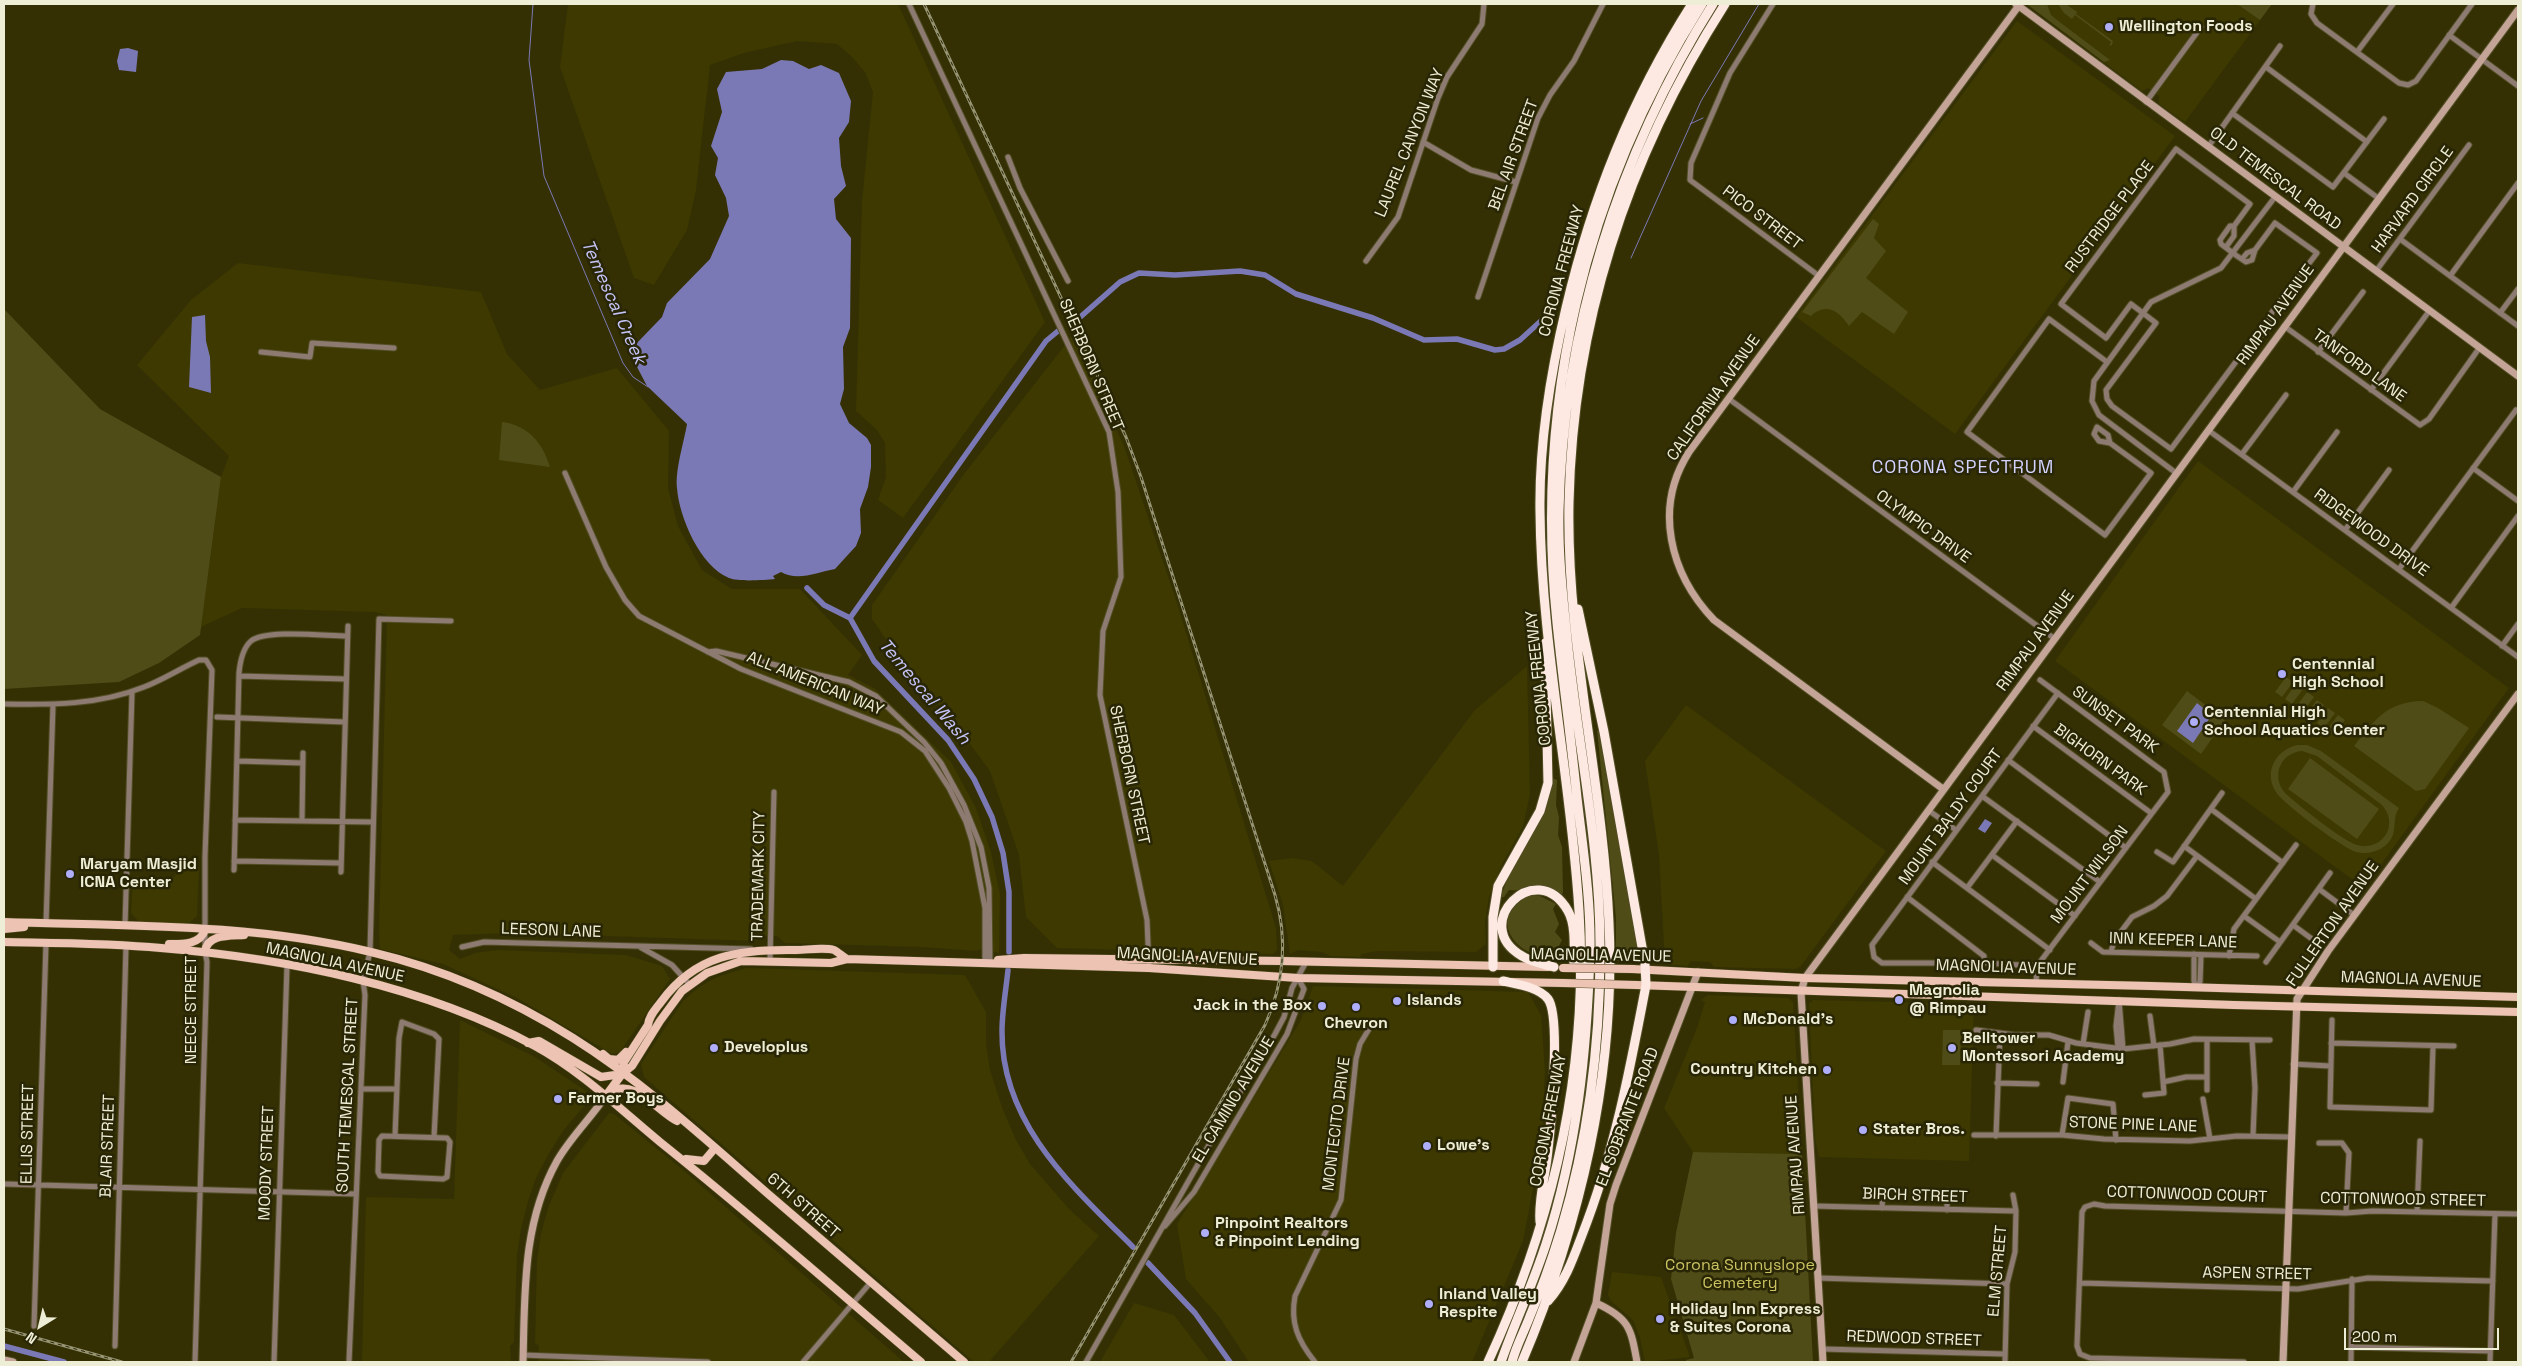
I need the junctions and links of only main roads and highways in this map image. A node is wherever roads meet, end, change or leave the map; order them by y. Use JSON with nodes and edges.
{"nodes":[{"id":1,"x":1692,"y":4,"type":"edge"},
{"id":2,"x":1702,"y":4,"type":"edge"},
{"id":3,"x":1714,"y":4,"type":"edge"},
{"id":4,"x":1725,"y":4,"type":"edge"},
{"id":5,"x":2018,"y":4,"type":"edge"},
{"id":6,"x":2518,"y":10,"type":"edge"},
{"id":7,"x":1610,"y":163,"type":"junction"},
{"id":8,"x":1598,"y":221,"type":"junction"},
{"id":9,"x":2343,"y":247,"type":"junction"},
{"id":10,"x":1583,"y":365,"type":"junction"},
{"id":11,"x":2518,"y":376,"type":"edge"},
{"id":12,"x":1566,"y":422,"type":"junction"},
{"id":13,"x":1572,"y":591,"type":"junction"},
{"id":14,"x":1547,"y":621,"type":"junction"},
{"id":15,"x":2518,"y":694,"type":"edge"},
{"id":16,"x":1943,"y":789,"type":"junction"},
{"id":17,"x":4,"y":922,"type":"edge"},
{"id":18,"x":46,"y":924,"type":"junction"},
{"id":19,"x":4,"y":930,"type":"edge"},
{"id":20,"x":205,"y":930,"type":"junction"},
{"id":21,"x":264,"y":933,"type":"junction"},
{"id":22,"x":4,"y":942,"type":"edge"},
{"id":23,"x":139,"y":946,"type":"junction"},
{"id":24,"x":205,"y":952,"type":"junction"},
{"id":25,"x":847,"y":959,"type":"junction"},
{"id":26,"x":1024,"y":962,"type":"junction"},
{"id":27,"x":1493,"y":966,"type":"junction"},
{"id":28,"x":1558,"y":968,"type":"junction"},
{"id":29,"x":1645,"y":970,"type":"junction"},
{"id":30,"x":1698,"y":972,"type":"junction"},
{"id":31,"x":1805,"y":978,"type":"junction"},
{"id":32,"x":1912,"y":979,"type":"junction"},
{"id":33,"x":1503,"y":981,"type":"junction"},
{"id":34,"x":1646,"y":985,"type":"junction"},
{"id":35,"x":2120,"y":985,"type":"junction"},
{"id":36,"x":1694,"y":986,"type":"junction"},
{"id":37,"x":2196,"y":988,"type":"junction"},
{"id":38,"x":2301,"y":991,"type":"junction"},
{"id":39,"x":1801,"y":992,"type":"junction"},
{"id":40,"x":1913,"y":993,"type":"junction"},
{"id":41,"x":2404,"y":994,"type":"junction"},
{"id":42,"x":2518,"y":997,"type":"edge"},
{"id":43,"x":2119,"y":1000,"type":"junction"},
{"id":44,"x":2196,"y":1003,"type":"junction"},
{"id":45,"x":2295,"y":1006,"type":"junction"},
{"id":46,"x":2404,"y":1009,"type":"junction"},
{"id":47,"x":2518,"y":1012,"type":"edge"},
{"id":48,"x":1579,"y":1015,"type":"junction"},
{"id":49,"x":648,"y":1019,"type":"junction"},
{"id":50,"x":577,"y":1040,"type":"junction"},
{"id":51,"x":528,"y":1043,"type":"junction"},
{"id":52,"x":622,"y":1074,"type":"junction"},
{"id":53,"x":605,"y":1097,"type":"junction"},
{"id":54,"x":689,"y":1126,"type":"junction"},
{"id":55,"x":715,"y":1148,"type":"junction"},
{"id":56,"x":679,"y":1157,"type":"junction"},
{"id":57,"x":1541,"y":1229,"type":"junction"},
{"id":58,"x":1596,"y":1303,"type":"junction"},
{"id":59,"x":1544,"y":1305,"type":"junction"},
{"id":60,"x":1510,"y":1358,"type":"edge"},
{"id":61,"x":523,"y":1359,"type":"edge"},
{"id":62,"x":4,"y":1360,"type":"edge"},
{"id":63,"x":13,"y":1362,"type":"edge"},
{"id":64,"x":921,"y":1362,"type":"edge"},
{"id":65,"x":964,"y":1362,"type":"edge"},
{"id":66,"x":1488,"y":1362,"type":"edge"},
{"id":67,"x":1499,"y":1362,"type":"edge"},
{"id":68,"x":1522,"y":1362,"type":"edge"},
{"id":69,"x":1574,"y":1362,"type":"edge"},
{"id":70,"x":1637,"y":1362,"type":"edge"},
{"id":71,"x":1823,"y":1362,"type":"edge"},
{"id":72,"x":2283,"y":1362,"type":"edge"}],
"edges":[{"from":1,"to":7,"type":"highway","name":"CORONA FREEWAY"},
{"from":2,"to":8,"type":"highway"},
{"from":3,"to":12,"type":"highway"},
{"from":4,"to":10,"type":"highway"},
{"from":5,"to":9,"type":"main road","name":"OLD TEMESCAL ROAD"},
{"from":5,"to":16,"type":"main road","name":"CALIFORNIA AVENUE"},
{"from":6,"to":9,"type":"main road","name":"RIMPAU AVENUE"},
{"from":7,"to":8,"type":"highway"},
{"from":7,"to":14,"type":"highway","name":"CORONA FREEWAY"},
{"from":8,"to":60,"type":"highway"},
{"from":9,"to":11,"type":"main road","name":"OLD TEMESCAL ROAD"},
{"from":9,"to":16,"type":"main road","name":"RIMPAU AVENUE"},
{"from":10,"to":12,"type":"highway"},
{"from":10,"to":13,"type":"highway"},
{"from":12,"to":60,"type":"highway"},
{"from":13,"to":29,"type":"highway"},
{"from":13,"to":59,"type":"highway"},
{"from":14,"to":27,"type":"highway"},
{"from":14,"to":48,"type":"highway","name":"CORONA FREEWAY"},
{"from":15,"to":38,"type":"main road","name":"FULLERTON AVENUE"},
{"from":16,"to":31,"type":"main road","name":"RIMPAU AVENUE"},
{"from":17,"to":18,"type":"main road","name":"MAGNOLIA AVENUE"},
{"from":18,"to":19,"type":"main road"},
{"from":18,"to":20,"type":"main road","name":"MAGNOLIA AVENUE"},
{"from":20,"to":21,"type":"main road","name":"MAGNOLIA AVENUE"},
{"from":20,"to":23,"type":"main road"},
{"from":21,"to":24,"type":"main road"},
{"from":21,"to":50,"type":"main road","name":"MAGNOLIA AVENUE"},
{"from":22,"to":23,"type":"main road","name":"MAGNOLIA AVENUE"},
{"from":23,"to":24,"type":"main road","name":"MAGNOLIA AVENUE"},
{"from":24,"to":51,"type":"main road","name":"MAGNOLIA AVENUE"},
{"from":25,"to":26,"type":"main road","name":"MAGNOLIA AVENUE"},
{"from":25,"to":49,"type":"main road","name":"MAGNOLIA AVENUE"},
{"from":25,"to":52,"type":"main road","name":"MAGNOLIA AVENUE"},
{"from":26,"to":27,"type":"main road","name":"MAGNOLIA AVENUE"},
{"from":26,"to":33,"type":"main road","name":"MAGNOLIA AVENUE"},
{"from":27,"to":28,"type":"main road","name":"MAGNOLIA AVENUE"},
{"from":27,"to":33,"type":"main road"},
{"from":28,"to":29,"type":"main road","name":"MAGNOLIA AVENUE","bridge":true},
{"from":28,"to":48,"type":"highway"},
{"from":29,"to":30,"type":"main road","name":"MAGNOLIA AVENUE"},
{"from":29,"to":34,"type":"highway"},
{"from":30,"to":31,"type":"main road","name":"MAGNOLIA AVENUE"},
{"from":30,"to":36,"type":"main road","name":"EL SOBRANTE ROAD"},
{"from":31,"to":32,"type":"main road","name":"MAGNOLIA AVENUE"},
{"from":31,"to":39,"type":"main road","name":"RIMPAU AVENUE"},
{"from":32,"to":35,"type":"main road","name":"MAGNOLIA AVENUE"},
{"from":32,"to":40,"type":"main road"},
{"from":33,"to":34,"type":"main road","name":"MAGNOLIA AVENUE","bridge":true},
{"from":33,"to":57,"type":"highway"},
{"from":34,"to":36,"type":"main road","name":"MAGNOLIA AVENUE"},
{"from":34,"to":59,"type":"highway"},
{"from":35,"to":37,"type":"main road","name":"MAGNOLIA AVENUE"},
{"from":35,"to":43,"type":"main road"},
{"from":36,"to":39,"type":"main road","name":"MAGNOLIA AVENUE"},
{"from":36,"to":58,"type":"main road","name":"EL SOBRANTE ROAD"},
{"from":37,"to":38,"type":"main road","name":"MAGNOLIA AVENUE"},
{"from":37,"to":44,"type":"main road"},
{"from":38,"to":41,"type":"main road","name":"MAGNOLIA AVENUE"},
{"from":38,"to":45,"type":"main road","name":"FULLERTON AVENUE"},
{"from":39,"to":40,"type":"main road","name":"MAGNOLIA AVENUE"},
{"from":39,"to":71,"type":"main road","name":"RIMPAU AVENUE"},
{"from":40,"to":43,"type":"main road","name":"MAGNOLIA AVENUE"},
{"from":41,"to":42,"type":"main road","name":"MAGNOLIA AVENUE"},
{"from":41,"to":46,"type":"main road"},
{"from":43,"to":44,"type":"main road","name":"MAGNOLIA AVENUE"},
{"from":44,"to":45,"type":"main road","name":"MAGNOLIA AVENUE"},
{"from":45,"to":46,"type":"main road","name":"MAGNOLIA AVENUE"},
{"from":45,"to":72,"type":"main road","name":"FULLERTON AVENUE"},
{"from":46,"to":47,"type":"main road","name":"MAGNOLIA AVENUE"},
{"from":48,"to":57,"type":"highway","name":"CORONA FREEWAY"},
{"from":49,"to":50,"type":"main road"},
{"from":49,"to":52,"type":"main road","name":"MAGNOLIA AVENUE"},
{"from":50,"to":52,"type":"main road","name":"MAGNOLIA AVENUE"},
{"from":51,"to":52,"type":"main road"},
{"from":51,"to":53,"type":"main road","name":"MAGNOLIA AVENUE"},
{"from":52,"to":53,"type":"main road","name":"MAGNOLIA AVENUE"},
{"from":52,"to":54,"type":"main road","name":"6TH STREET"},
{"from":53,"to":54,"type":"main road"},
{"from":53,"to":56,"type":"main road"},
{"from":53,"to":61,"type":"main road"},
{"from":54,"to":55,"type":"main road","name":"6TH STREET"},
{"from":55,"to":56,"type":"main road"},
{"from":55,"to":65,"type":"main road","name":"6TH STREET"},
{"from":56,"to":64,"type":"main road"},
{"from":57,"to":66,"type":"highway","name":"CORONA FREEWAY"},
{"from":58,"to":69,"type":"main road","name":"EL SOBRANTE ROAD"},
{"from":58,"to":70,"type":"main road"},
{"from":59,"to":68,"type":"highway"},
{"from":60,"to":67,"type":"highway"},
{"from":62,"to":63,"type":"main road"}]}
